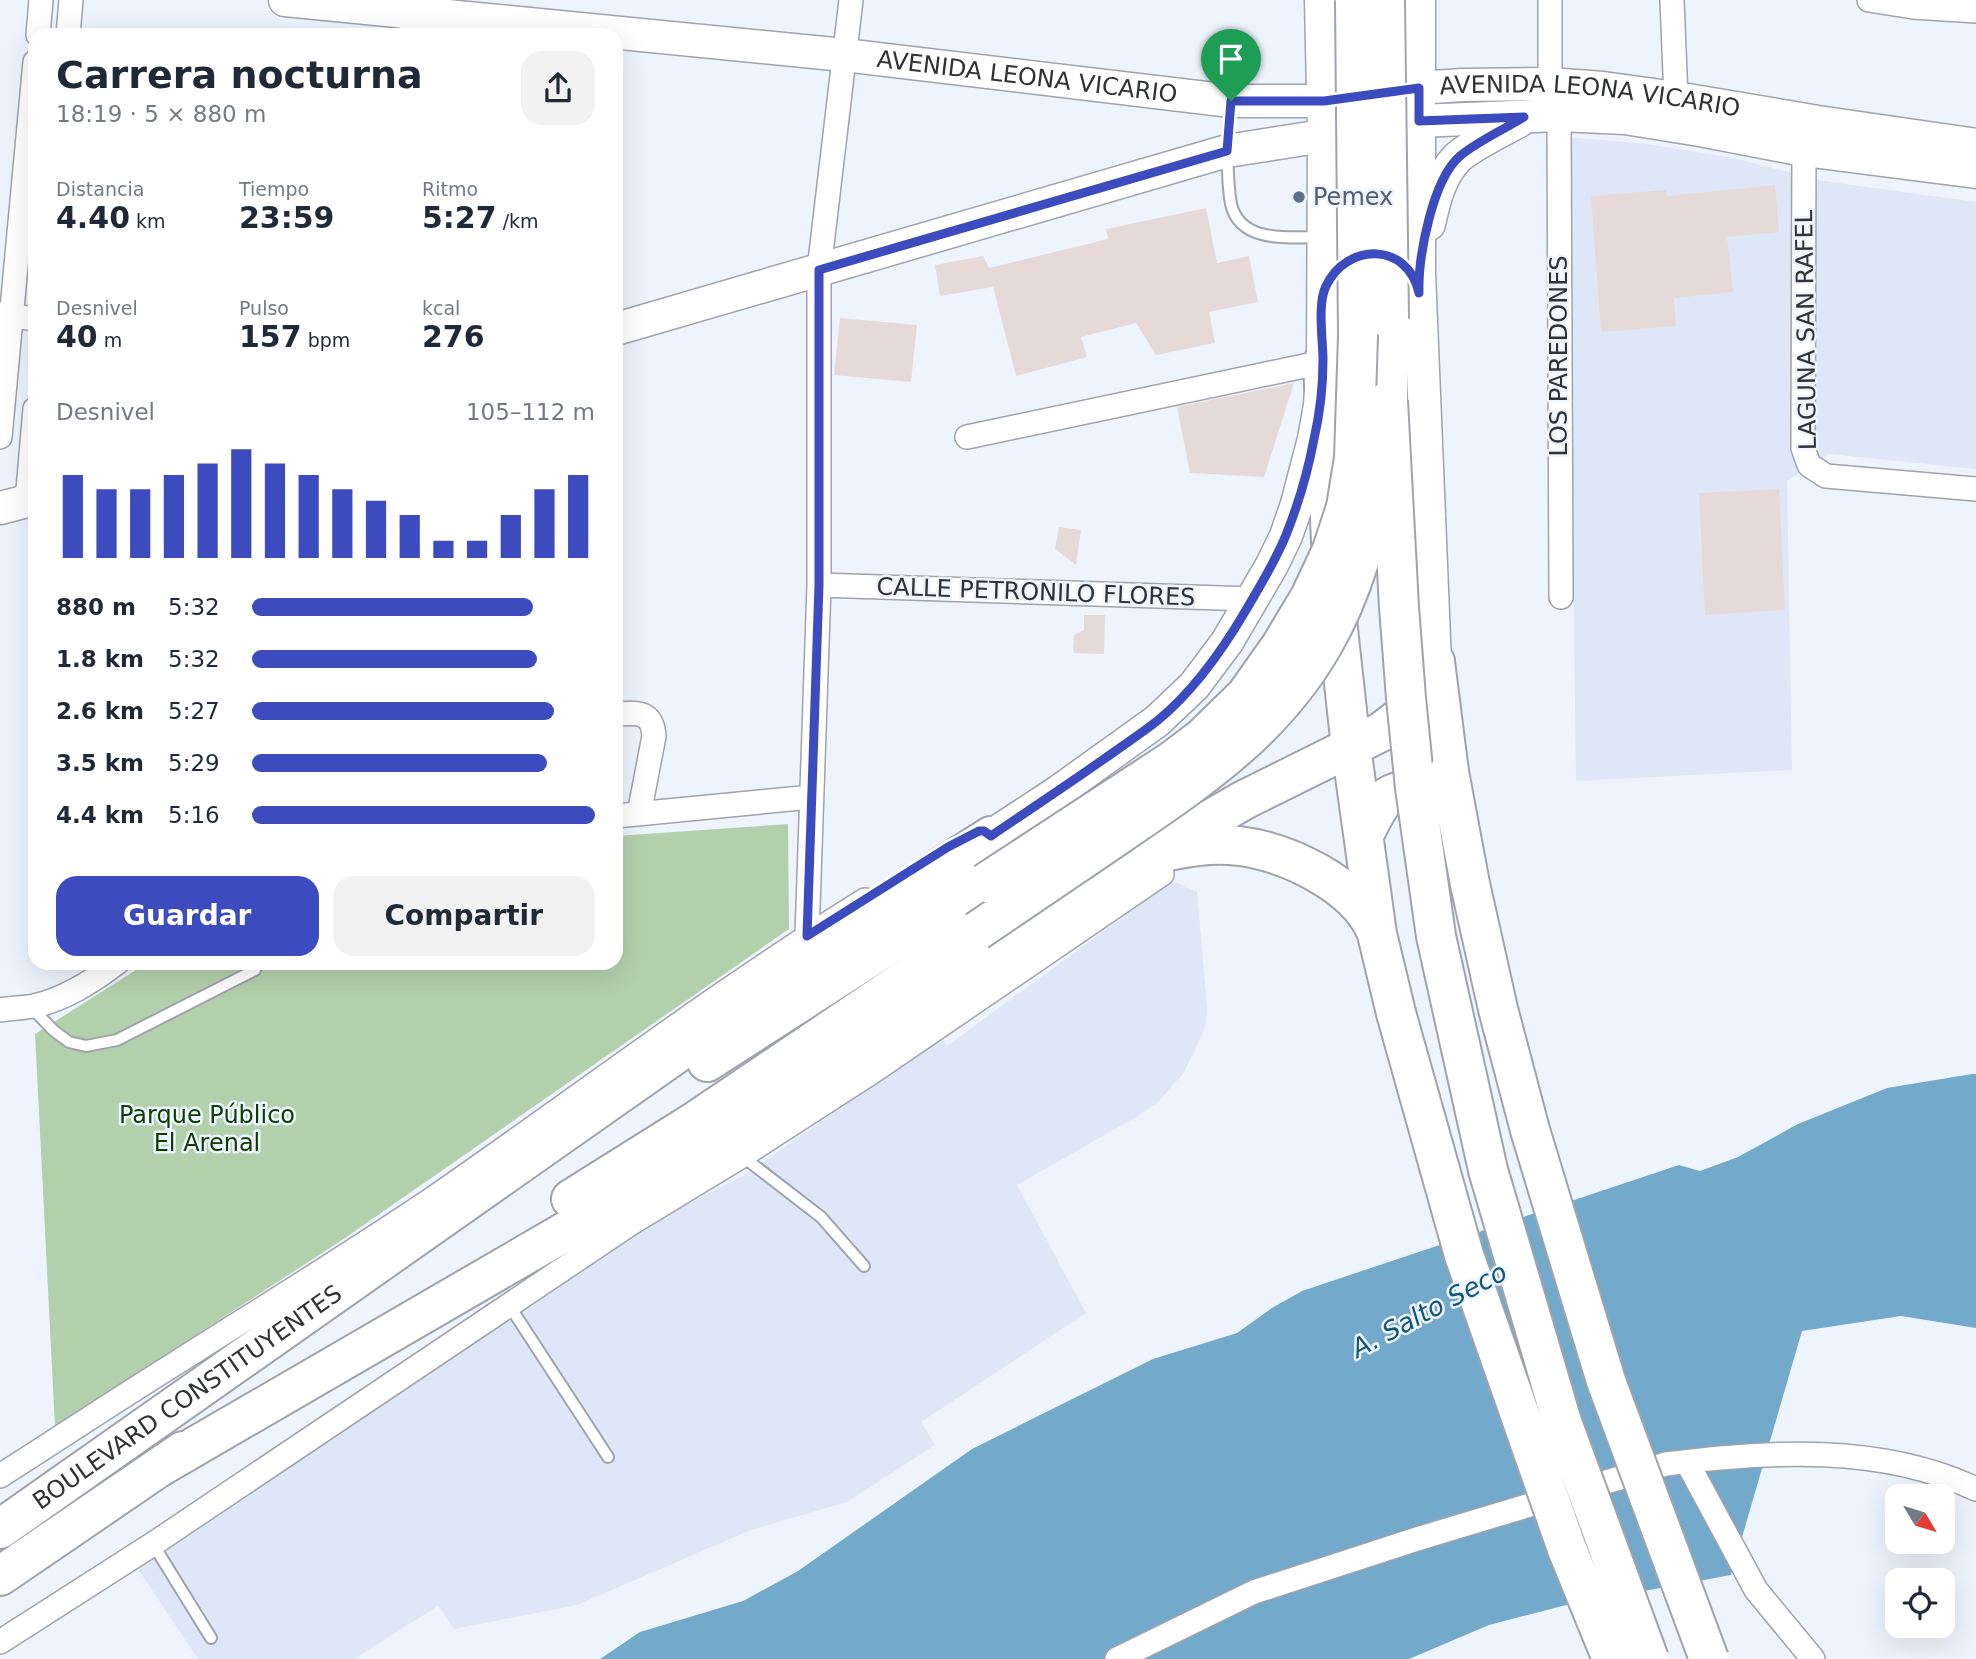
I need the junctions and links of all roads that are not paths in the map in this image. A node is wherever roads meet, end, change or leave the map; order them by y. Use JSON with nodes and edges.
{"nodes":[{"id":1,"x":41,"y":0,"type":"edge"},
{"id":2,"x":71,"y":0,"type":"edge"},
{"id":3,"x":285,"y":0,"type":"edge"},
{"id":4,"x":850,"y":0,"type":"edge"},
{"id":5,"x":1550,"y":0,"type":"edge"},
{"id":6,"x":1672,"y":0,"type":"edge"},
{"id":7,"x":1869,"y":0,"type":"edge"},
{"id":8,"x":1408,"y":2,"type":"edge"},
{"id":9,"x":1332,"y":3,"type":"edge"},
{"id":10,"x":1913,"y":4,"type":"edge"},
{"id":11,"x":1976,"y":11,"type":"edge"},
{"id":12,"x":421,"y":16,"type":"edge"},
{"id":13,"x":38,"y":28,"type":"edge"},
{"id":14,"x":69,"y":28,"type":"edge"},
{"id":15,"x":551,"y":28,"type":"edge"},
{"id":16,"x":623,"y":35,"type":"edge"},
{"id":17,"x":844,"y":55,"type":"junction"},
{"id":18,"x":1550,"y":84,"type":"junction"},
{"id":19,"x":1419,"y":88,"type":"junction"},
{"id":20,"x":1676,"y":98,"type":"junction"},
{"id":21,"x":1231,"y":101,"type":"junction"},
{"id":22,"x":1324,"y":101,"type":"junction"},
{"id":23,"x":1559,"y":115,"type":"junction"},
{"id":24,"x":1524,"y":117,"type":"junction"},
{"id":25,"x":1419,"y":121,"type":"junction"},
{"id":26,"x":28,"y":123,"type":"edge"},
{"id":27,"x":1324,"y":136,"type":"junction"},
{"id":28,"x":1804,"y":150,"type":"junction"},
{"id":29,"x":1227,"y":151,"type":"junction"},
{"id":30,"x":1976,"y":151,"type":"edge"},
{"id":31,"x":1324,"y":237,"type":"junction"},
{"id":32,"x":819,"y":270,"type":"junction"},
{"id":33,"x":1419,"y":283,"type":"junction"},
{"id":34,"x":1322,"y":296,"type":"junction"},
{"id":35,"x":6,"y":315,"type":"edge"},
{"id":36,"x":28,"y":318,"type":"edge"},
{"id":37,"x":623,"y":327,"type":"edge"},
{"id":38,"x":1323,"y":362,"type":"junction"},
{"id":39,"x":1388,"y":401,"type":"junction"},
{"id":40,"x":0,"y":437,"type":"edge"},
{"id":41,"x":967,"y":437,"type":"dead end"},
{"id":42,"x":28,"y":456,"type":"edge"},
{"id":43,"x":1976,"y":488,"type":"edge"},
{"id":44,"x":21,"y":503,"type":"edge"},
{"id":45,"x":819,"y":585,"type":"junction"},
{"id":46,"x":1561,"y":597,"type":"dead end"},
{"id":47,"x":1252,"y":599,"type":"junction"},
{"id":48,"x":1435,"y":662,"type":"junction"},
{"id":49,"x":623,"y":714,"type":"edge"},
{"id":50,"x":1351,"y":747,"type":"junction"},
{"id":51,"x":811,"y":797,"type":"junction"},
{"id":52,"x":639,"y":814,"type":"junction"},
{"id":53,"x":623,"y":815,"type":"edge"},
{"id":54,"x":1458,"y":819,"type":"junction"},
{"id":55,"x":1364,"y":835,"type":"junction"},
{"id":56,"x":991,"y":836,"type":"junction"},
{"id":57,"x":1155,"y":865,"type":"junction"},
{"id":58,"x":1377,"y":934,"type":"junction"},
{"id":59,"x":807,"y":936,"type":"junction"},
{"id":60,"x":107,"y":970,"type":"edge"},
{"id":61,"x":255,"y":970,"type":"dead end"},
{"id":62,"x":31,"y":1006,"type":"junction"},
{"id":63,"x":0,"y":1010,"type":"edge"},
{"id":64,"x":742,"y":1156,"type":"junction"},
{"id":65,"x":375,"y":1266,"type":"junction"},
{"id":66,"x":864,"y":1266,"type":"dead end"},
{"id":67,"x":509,"y":1306,"type":"junction"},
{"id":68,"x":608,"y":1457,"type":"dead end"},
{"id":69,"x":1687,"y":1461,"type":"junction"},
{"id":70,"x":163,"y":1465,"type":"junction"},
{"id":71,"x":0,"y":1476,"type":"edge"},
{"id":72,"x":1976,"y":1489,"type":"edge"},
{"id":73,"x":0,"y":1529,"type":"edge"},
{"id":74,"x":153,"y":1544,"type":"junction"},
{"id":75,"x":0,"y":1576,"type":"edge"},
{"id":76,"x":211,"y":1638,"type":"dead end"},
{"id":77,"x":0,"y":1642,"type":"edge"},
{"id":78,"x":1117,"y":1659,"type":"edge"},
{"id":79,"x":1612,"y":1659,"type":"edge"},
{"id":80,"x":1649,"y":1659,"type":"edge"},
{"id":81,"x":1709,"y":1659,"type":"edge"},
{"id":82,"x":1813,"y":1659,"type":"edge"}],
"edges":[{"from":1,"to":13,"type":"street"},
{"from":2,"to":14,"type":"street"},
{"from":3,"to":12,"type":"street","name":"AVENIDA LEONA VICARIO"},
{"from":4,"to":17,"type":"street"},
{"from":5,"to":18,"type":"street"},
{"from":6,"to":20,"type":"street"},
{"from":7,"to":10,"type":"street"},
{"from":8,"to":9,"type":"street"},
{"from":8,"to":19,"type":"street"},
{"from":8,"to":39,"type":"highway","bridge":true},
{"from":9,"to":22,"type":"street"},
{"from":9,"to":65,"type":"highway","bridge":true},
{"from":10,"to":11,"type":"street"},
{"from":12,"to":15,"type":"street","name":"AVENIDA LEONA VICARIO"},
{"from":16,"to":17,"type":"street","name":"AVENIDA LEONA VICARIO"},
{"from":17,"to":21,"type":"street","name":"AVENIDA LEONA VICARIO"},
{"from":17,"to":32,"type":"street"},
{"from":18,"to":19,"type":"street","name":"AVENIDA LEONA VICARIO"},
{"from":18,"to":20,"type":"street","name":"AVENIDA LEONA VICARIO"},
{"from":19,"to":22,"type":"street","name":"AVENIDA LEONA VICARIO"},
{"from":19,"to":25,"type":"street"},
{"from":20,"to":30,"type":"street","name":"AVENIDA LEONA VICARIO"},
{"from":21,"to":22,"type":"street","name":"AVENIDA LEONA VICARIO"},
{"from":21,"to":29,"type":"street"},
{"from":22,"to":27,"type":"street"},
{"from":23,"to":24,"type":"street","name":"AVENIDA LEONA VICARIO"},
{"from":23,"to":28,"type":"street","name":"AVENIDA LEONA VICARIO"},
{"from":23,"to":46,"type":"street","name":"LOS PAREDONES"},
{"from":24,"to":25,"type":"street","name":"AVENIDA LEONA VICARIO"},
{"from":24,"to":33,"type":"street"},
{"from":25,"to":27,"type":"street","name":"AVENIDA LEONA VICARIO"},
{"from":25,"to":33,"type":"street"},
{"from":26,"to":35,"type":"street"},
{"from":27,"to":29,"type":"street","name":"AVENIDA LEONA VICARIO"},
{"from":27,"to":31,"type":"street"},
{"from":28,"to":30,"type":"street","name":"AVENIDA LEONA VICARIO"},
{"from":28,"to":43,"type":"street","name":"LAGUNA SAN RAFEL"},
{"from":29,"to":31,"type":"lane"},
{"from":29,"to":32,"type":"street","name":"AVENIDA LEONA VICARIO"},
{"from":31,"to":34,"type":"street"},
{"from":32,"to":37,"type":"street","name":"AVENIDA LEONA VICARIO"},
{"from":32,"to":45,"type":"street"},
{"from":33,"to":34,"type":"street"},
{"from":33,"to":48,"type":"street"},
{"from":34,"to":38,"type":"street"},
{"from":35,"to":36,"type":"street"},
{"from":35,"to":40,"type":"street"},
{"from":38,"to":41,"type":"street"},
{"from":38,"to":47,"type":"street"},
{"from":38,"to":50,"type":"highway"},
{"from":39,"to":70,"type":"highway","bridge":true},
{"from":39,"to":80,"type":"highway","bridge":true},
{"from":42,"to":44,"type":"street"},
{"from":45,"to":47,"type":"street","name":"CALLE PETRONILO FLORES"},
{"from":45,"to":51,"type":"street"},
{"from":47,"to":56,"type":"street"},
{"from":48,"to":50,"type":"highway"},
{"from":48,"to":54,"type":"highway","bridge":true},
{"from":49,"to":52,"type":"street"},
{"from":50,"to":55,"type":"highway"},
{"from":50,"to":57,"type":"highway"},
{"from":51,"to":52,"type":"street"},
{"from":51,"to":59,"type":"street"},
{"from":52,"to":53,"type":"street"},
{"from":54,"to":55,"type":"highway"},
{"from":54,"to":81,"type":"highway","bridge":true},
{"from":55,"to":58,"type":"highway"},
{"from":56,"to":59,"type":"street"},
{"from":56,"to":65,"type":"highway"},
{"from":57,"to":58,"type":"highway"},
{"from":57,"to":64,"type":"street"},
{"from":57,"to":70,"type":"highway"},
{"from":58,"to":79,"type":"highway","bridge":true},
{"from":59,"to":71,"type":"street"},
{"from":60,"to":62,"type":"street"},
{"from":61,"to":62,"type":"lane"},
{"from":62,"to":63,"type":"street"},
{"from":64,"to":66,"type":"lane"},
{"from":64,"to":67,"type":"street"},
{"from":65,"to":73,"type":"highway","name":"BOULEVARD CONSTITUYENTES"},
{"from":67,"to":68,"type":"lane"},
{"from":67,"to":74,"type":"street"},
{"from":69,"to":72,"type":"street"},
{"from":69,"to":78,"type":"street"},
{"from":69,"to":82,"type":"street"},
{"from":70,"to":75,"type":"highway","name":"BOULEVARD CONSTITUYENTES"},
{"from":74,"to":76,"type":"lane"},
{"from":74,"to":77,"type":"street"}]}
